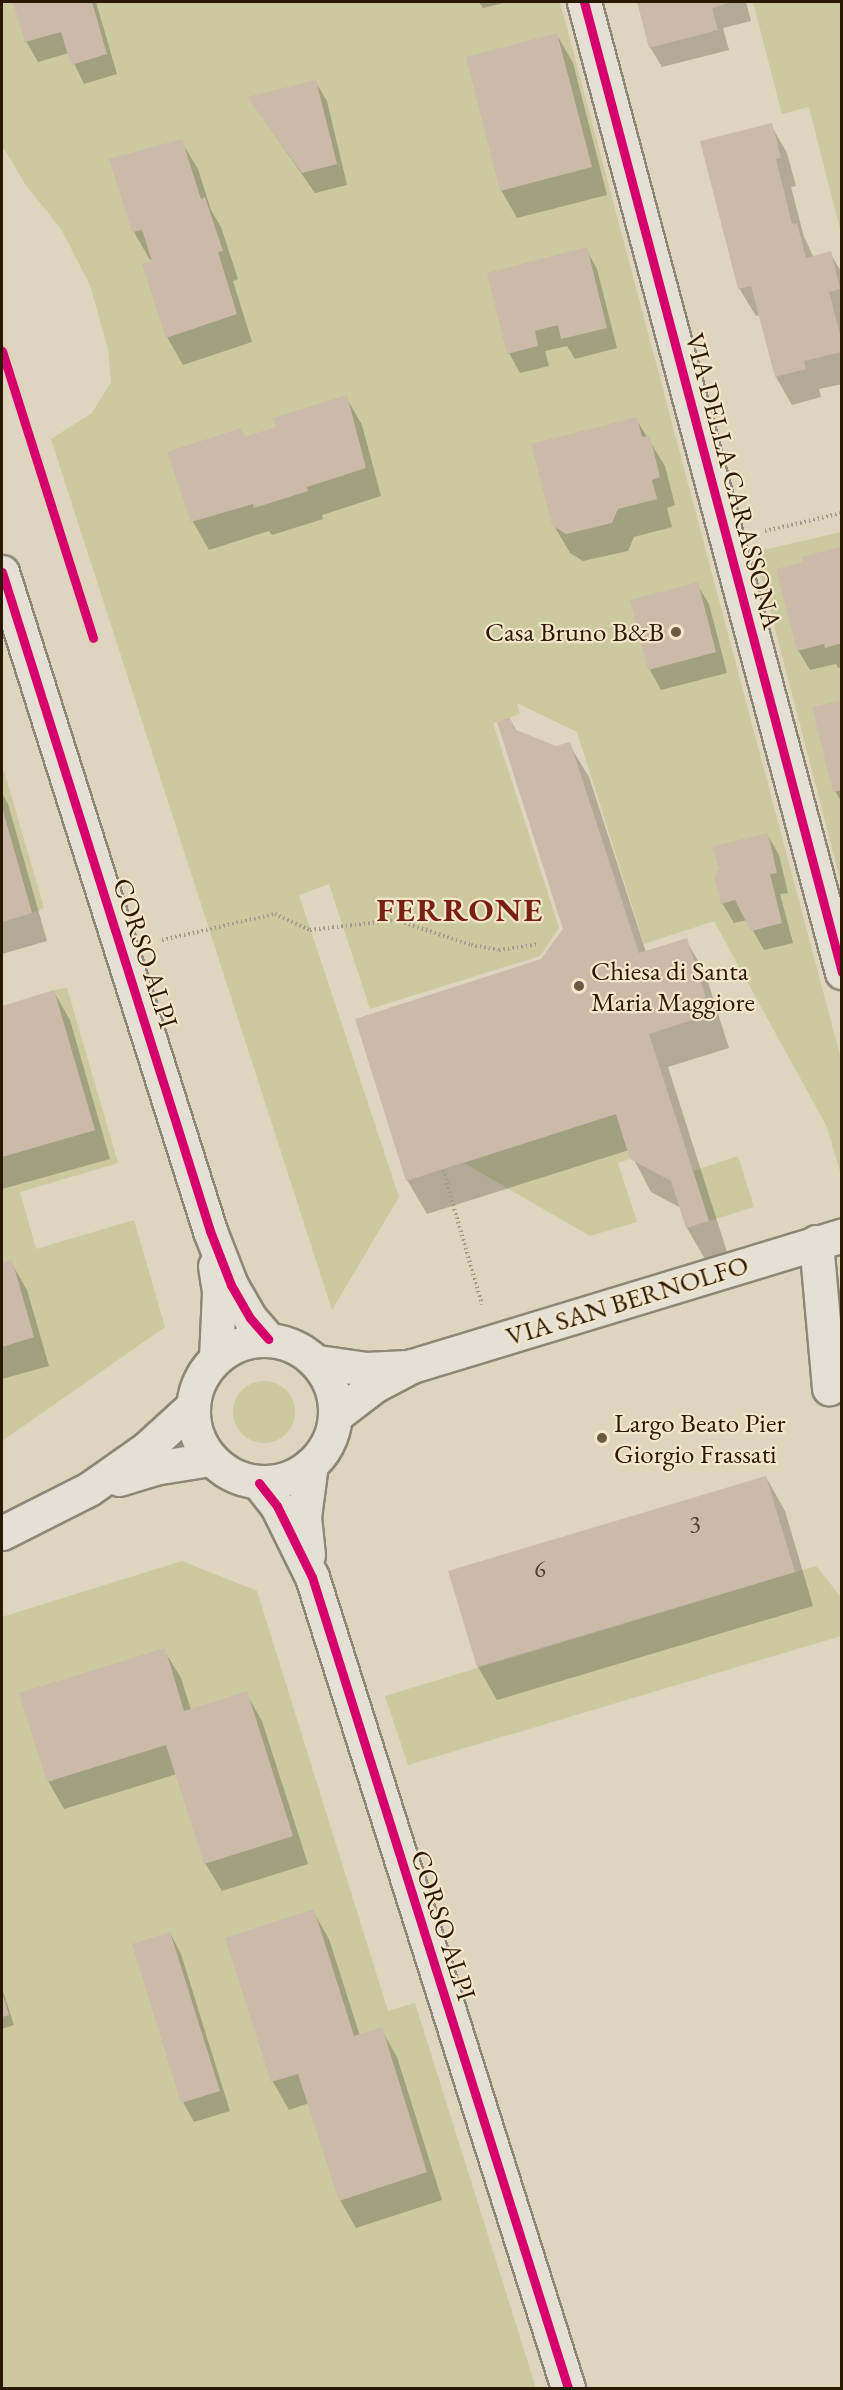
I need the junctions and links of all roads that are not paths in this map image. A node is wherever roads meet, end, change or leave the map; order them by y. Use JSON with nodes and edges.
{"nodes":[{"id":1,"x":584,"y":2,"type":"edge"},
{"id":2,"x":2,"y":572,"type":"edge"},
{"id":3,"x":842,"y":972,"type":"edge"},
{"id":4,"x":210,"y":1231,"type":"junction"},
{"id":5,"x":829,"y":1239,"type":"edge"},
{"id":6,"x":268,"y":1339,"type":"junction"},
{"id":7,"x":216,"y":1357,"type":"junction"},
{"id":8,"x":318,"y":1362,"type":"junction"},
{"id":9,"x":412,"y":1366,"type":"junction"},
{"id":10,"x":829,"y":1388,"type":"dead end"},
{"id":11,"x":192,"y":1407,"type":"junction"},
{"id":12,"x":336,"y":1415,"type":"junction"},
{"id":13,"x":210,"y":1459,"type":"junction"},
{"id":14,"x":311,"y":1464,"type":"junction"},
{"id":15,"x":259,"y":1483,"type":"junction"},
{"id":16,"x":89,"y":1489,"type":"junction"},
{"id":17,"x":2,"y":1533,"type":"edge"},
{"id":18,"x":312,"y":1577,"type":"junction"},
{"id":19,"x":568,"y":2388,"type":"edge"}],
"edges":[{"from":1,"to":3,"type":"street","name":"VIA DELLA CARASSONA"},
{"from":2,"to":4,"type":"street","name":"CORSO ALPI"},
{"from":4,"to":6,"type":"street","name":"CORSO ALPI"},
{"from":4,"to":7,"type":"street","name":"CORSO ALPI"},
{"from":5,"to":9,"type":"street","name":"VIA SAN BERNOLFO"},
{"from":5,"to":10,"type":"street"},
{"from":6,"to":7,"type":"street","name":"VIA SAN BERNOLFO"},
{"from":6,"to":8,"type":"street","name":"VIA SAN BERNOLFO"},
{"from":7,"to":11,"type":"street","name":"VIA SAN BERNOLFO"},
{"from":8,"to":9,"type":"street","name":"VIA SAN BERNOLFO"},
{"from":8,"to":12,"type":"street","name":"VIA SAN BERNOLFO"},
{"from":9,"to":12,"type":"street","name":"VIA SAN BERNOLFO"},
{"from":11,"to":13,"type":"street","name":"VIA SAN BERNOLFO"},
{"from":11,"to":16,"type":"street"},
{"from":12,"to":14,"type":"street","name":"VIA SAN BERNOLFO"},
{"from":13,"to":15,"type":"street","name":"VIA SAN BERNOLFO"},
{"from":13,"to":16,"type":"street"},
{"from":14,"to":15,"type":"street","name":"VIA SAN BERNOLFO"},
{"from":14,"to":18,"type":"street","name":"CORSO ALPI"},
{"from":15,"to":18,"type":"street","name":"CORSO ALPI"},
{"from":16,"to":17,"type":"street"},
{"from":18,"to":19,"type":"street","name":"CORSO ALPI"}]}
